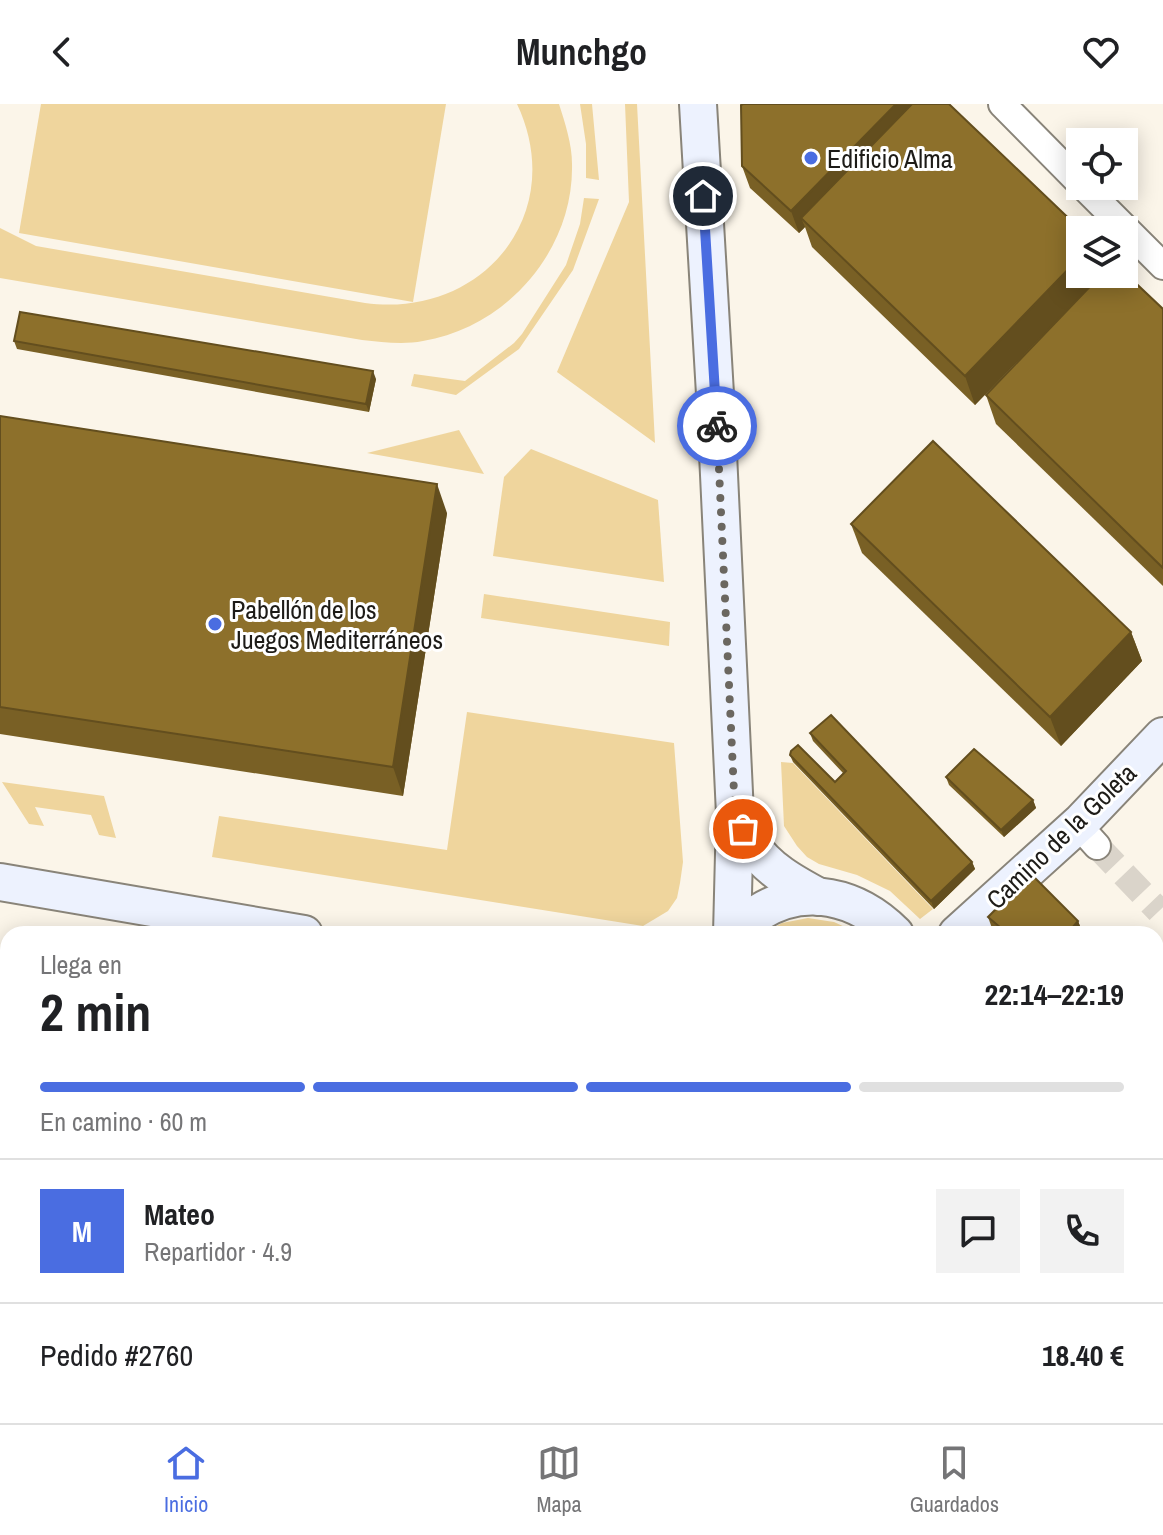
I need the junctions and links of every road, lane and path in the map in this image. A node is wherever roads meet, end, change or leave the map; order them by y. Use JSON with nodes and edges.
{"nodes":[{"id":1,"x":698,"y":104,"type":"edge"},
{"id":2,"x":1002,"y":104,"type":"edge"},
{"id":3,"x":1066,"y":168,"type":"edge"},
{"id":4,"x":1098,"y":200,"type":"edge"},
{"id":5,"x":1163,"y":266,"type":"edge"},
{"id":6,"x":1163,"y":736,"type":"edge"},
{"id":7,"x":735,"y":814,"type":"junction"},
{"id":8,"x":0,"y":882,"type":"edge"},
{"id":9,"x":819,"y":897,"type":"junction"},
{"id":10,"x":257,"y":926,"type":"edge"},
{"id":11,"x":733,"y":926,"type":"edge"},
{"id":12,"x":743,"y":926,"type":"edge"},
{"id":13,"x":886,"y":926,"type":"edge"},
{"id":14,"x":968,"y":926,"type":"edge"}],
"edges":[{"from":1,"to":7,"type":"street"},
{"from":2,"to":3,"type":"street"},
{"from":4,"to":5,"type":"street"},
{"from":6,"to":14,"type":"street","name":"Camino de la Goleta"},
{"from":7,"to":9,"type":"street"},
{"from":7,"to":11,"type":"street"},
{"from":8,"to":10,"type":"street"},
{"from":9,"to":12,"type":"street"},
{"from":9,"to":13,"type":"street"}]}
